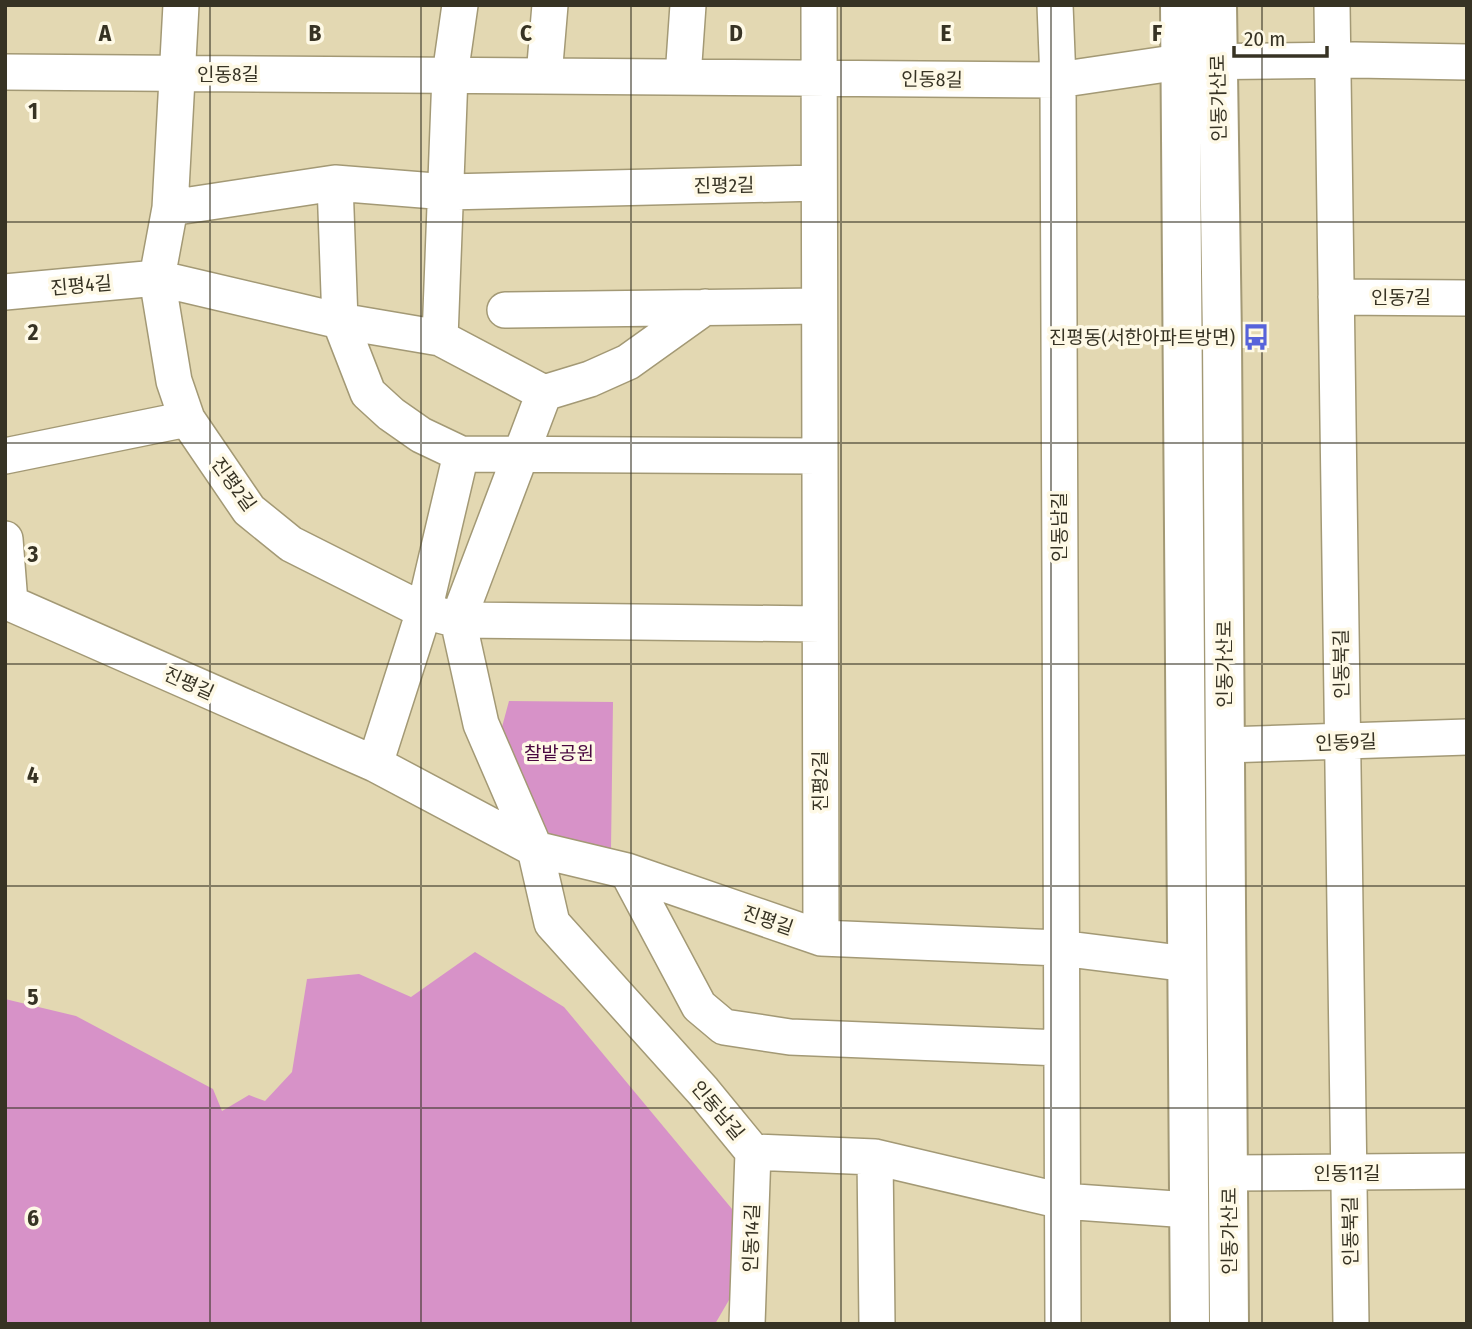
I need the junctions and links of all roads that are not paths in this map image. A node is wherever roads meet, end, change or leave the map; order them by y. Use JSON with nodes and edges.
{"nodes":[{"id":1,"x":181,"y":5,"type":"edge"},
{"id":2,"x":460,"y":5,"type":"edge"},
{"id":3,"x":550,"y":5,"type":"edge"},
{"id":4,"x":688,"y":5,"type":"edge"},
{"id":5,"x":818,"y":5,"type":"edge"},
{"id":6,"x":1055,"y":5,"type":"edge"},
{"id":7,"x":1180,"y":5,"type":"edge"},
{"id":8,"x":1217,"y":5,"type":"edge"},
{"id":9,"x":1332,"y":5,"type":"edge"},
{"id":10,"x":1332,"y":61,"type":"junction"},
{"id":11,"x":1199,"y":62,"type":"junction"},
{"id":12,"x":1467,"y":62,"type":"edge"},
{"id":13,"x":5,"y":72,"type":"edge"},
{"id":14,"x":176,"y":73,"type":"junction"},
{"id":15,"x":450,"y":75,"type":"junction"},
{"id":16,"x":544,"y":76,"type":"junction"},
{"id":17,"x":683,"y":77,"type":"junction"},
{"id":18,"x":819,"y":78,"type":"junction"},
{"id":19,"x":1058,"y":80,"type":"junction"},
{"id":20,"x":335,"y":183,"type":"junction"},
{"id":21,"x":819,"y":183,"type":"junction"},
{"id":22,"x":447,"y":191,"type":"junction"},
{"id":23,"x":170,"y":208,"type":"junction"},
{"id":24,"x":157,"y":278,"type":"junction"},
{"id":25,"x":5,"y":292,"type":"edge"},
{"id":26,"x":1336,"y":297,"type":"junction"},
{"id":27,"x":1467,"y":298,"type":"edge"},
{"id":28,"x":819,"y":306,"type":"junction"},
{"id":29,"x":705,"y":307,"type":"junction"},
{"id":30,"x":505,"y":310,"type":"dead end"},
{"id":31,"x":341,"y":321,"type":"junction"},
{"id":32,"x":440,"y":338,"type":"junction"},
{"id":33,"x":544,"y":393,"type":"junction"},
{"id":34,"x":187,"y":419,"type":"junction"},
{"id":35,"x":461,"y":454,"type":"junction"},
{"id":36,"x":5,"y":456,"type":"edge"},
{"id":37,"x":520,"y":456,"type":"junction"},
{"id":38,"x":820,"y":456,"type":"junction"},
{"id":39,"x":5,"y":539,"type":"edge"},
{"id":40,"x":8,"y":602,"type":"edge"},
{"id":41,"x":424,"y":611,"type":"junction"},
{"id":42,"x":458,"y":620,"type":"junction"},
{"id":43,"x":820,"y":624,"type":"junction"},
{"id":44,"x":1467,"y":737,"type":"edge"},
{"id":45,"x":1342,"y":743,"type":"junction"},
{"id":46,"x":1225,"y":745,"type":"junction"},
{"id":47,"x":375,"y":764,"type":"junction"},
{"id":48,"x":535,"y":849,"type":"junction"},
{"id":49,"x":627,"y":872,"type":"junction"},
{"id":50,"x":821,"y":938,"type":"junction"},
{"id":51,"x":1060,"y":948,"type":"junction"},
{"id":52,"x":1188,"y":964,"type":"junction"},
{"id":53,"x":1061,"y":1048,"type":"junction"},
{"id":54,"x":753,"y":1152,"type":"junction"},
{"id":55,"x":875,"y":1157,"type":"junction"},
{"id":56,"x":1467,"y":1171,"type":"edge"},
{"id":57,"x":1228,"y":1173,"type":"junction"},
{"id":58,"x":1349,"y":1173,"type":"junction"},
{"id":59,"x":1062,"y":1201,"type":"junction"},
{"id":60,"x":1189,"y":1210,"type":"junction"},
{"id":61,"x":747,"y":1324,"type":"edge"},
{"id":62,"x":877,"y":1324,"type":"edge"},
{"id":63,"x":1063,"y":1324,"type":"edge"},
{"id":64,"x":1191,"y":1324,"type":"edge"},
{"id":65,"x":1229,"y":1324,"type":"edge"},
{"id":66,"x":1351,"y":1324,"type":"edge"}],
"edges":[{"from":1,"to":14,"type":"street","name":"진평2길"},
{"from":2,"to":15,"type":"street"},
{"from":3,"to":16,"type":"street"},
{"from":4,"to":17,"type":"street"},
{"from":5,"to":18,"type":"street","name":"진평2길"},
{"from":6,"to":19,"type":"street","name":"인동남길"},
{"from":7,"to":11,"type":"main road","name":"인동가산로"},
{"from":8,"to":11,"type":"main road","name":"인동가산로"},
{"from":9,"to":10,"type":"street","name":"인동북길"},
{"from":10,"to":11,"type":"street","name":"인동8길"},
{"from":10,"to":12,"type":"street","name":"인동8길"},
{"from":10,"to":26,"type":"street","name":"인동북길"},
{"from":11,"to":19,"type":"street","name":"인동8길"},
{"from":11,"to":46,"type":"main road","name":"인동가산로"},
{"from":11,"to":52,"type":"main road","name":"인동가산로"},
{"from":13,"to":14,"type":"street","name":"인동8길"},
{"from":14,"to":15,"type":"street","name":"인동8길"},
{"from":14,"to":23,"type":"street","name":"진평2길"},
{"from":15,"to":16,"type":"street","name":"인동8길"},
{"from":15,"to":22,"type":"street"},
{"from":16,"to":17,"type":"street","name":"인동8길"},
{"from":17,"to":18,"type":"street","name":"인동8길"},
{"from":18,"to":19,"type":"street","name":"인동8길"},
{"from":18,"to":21,"type":"street","name":"진평2길"},
{"from":19,"to":51,"type":"street","name":"인동남길"},
{"from":20,"to":22,"type":"street","name":"진평2길"},
{"from":20,"to":23,"type":"street","name":"진평2길"},
{"from":20,"to":31,"type":"street"},
{"from":21,"to":22,"type":"street","name":"진평2길"},
{"from":21,"to":28,"type":"street","name":"진평2길"},
{"from":22,"to":32,"type":"street"},
{"from":23,"to":24,"type":"street","name":"진평2길"},
{"from":24,"to":25,"type":"street","name":"진평4길"},
{"from":24,"to":31,"type":"street"},
{"from":24,"to":34,"type":"street","name":"진평2길"},
{"from":26,"to":27,"type":"street","name":"인동7길"},
{"from":26,"to":45,"type":"street","name":"인동북길"},
{"from":28,"to":29,"type":"street"},
{"from":28,"to":38,"type":"street","name":"진평2길"},
{"from":29,"to":30,"type":"street"},
{"from":29,"to":33,"type":"street"},
{"from":31,"to":32,"type":"street"},
{"from":31,"to":35,"type":"street"},
{"from":32,"to":33,"type":"street"},
{"from":33,"to":37,"type":"street"},
{"from":34,"to":36,"type":"street"},
{"from":34,"to":41,"type":"street","name":"진평2길"},
{"from":35,"to":37,"type":"street"},
{"from":35,"to":41,"type":"street"},
{"from":37,"to":38,"type":"street"},
{"from":37,"to":42,"type":"street"},
{"from":38,"to":43,"type":"street","name":"진평2길"},
{"from":39,"to":40,"type":"street"},
{"from":40,"to":47,"type":"street","name":"진평길"},
{"from":41,"to":42,"type":"street","name":"진평2길"},
{"from":41,"to":47,"type":"street"},
{"from":42,"to":43,"type":"street","name":"진평2길"},
{"from":42,"to":48,"type":"street","name":"인동남길"},
{"from":43,"to":50,"type":"street","name":"진평2길"},
{"from":44,"to":45,"type":"street","name":"인동9길"},
{"from":45,"to":46,"type":"street","name":"인동9길"},
{"from":45,"to":58,"type":"street","name":"인동북길"},
{"from":46,"to":57,"type":"main road","name":"인동가산로"},
{"from":47,"to":48,"type":"street","name":"진평길"},
{"from":48,"to":49,"type":"street","name":"진평길"},
{"from":48,"to":54,"type":"street","name":"인동남길"},
{"from":49,"to":50,"type":"street","name":"진평길"},
{"from":49,"to":53,"type":"street"},
{"from":50,"to":51,"type":"street","name":"진평길"},
{"from":51,"to":52,"type":"street","name":"진평길"},
{"from":51,"to":53,"type":"street","name":"인동남길"},
{"from":52,"to":60,"type":"main road","name":"인동가산로"},
{"from":53,"to":59,"type":"street","name":"인동남길"},
{"from":54,"to":55,"type":"street","name":"인동남길"},
{"from":54,"to":61,"type":"street","name":"인동14길"},
{"from":55,"to":59,"type":"street","name":"인동남길"},
{"from":55,"to":62,"type":"street"},
{"from":56,"to":58,"type":"street","name":"인동11길"},
{"from":57,"to":58,"type":"street","name":"인동11길"},
{"from":57,"to":65,"type":"main road","name":"인동가산로"},
{"from":58,"to":66,"type":"street","name":"인동북길"},
{"from":59,"to":60,"type":"street"},
{"from":59,"to":63,"type":"street","name":"인동남길"},
{"from":60,"to":64,"type":"main road","name":"인동가산로"}]}
